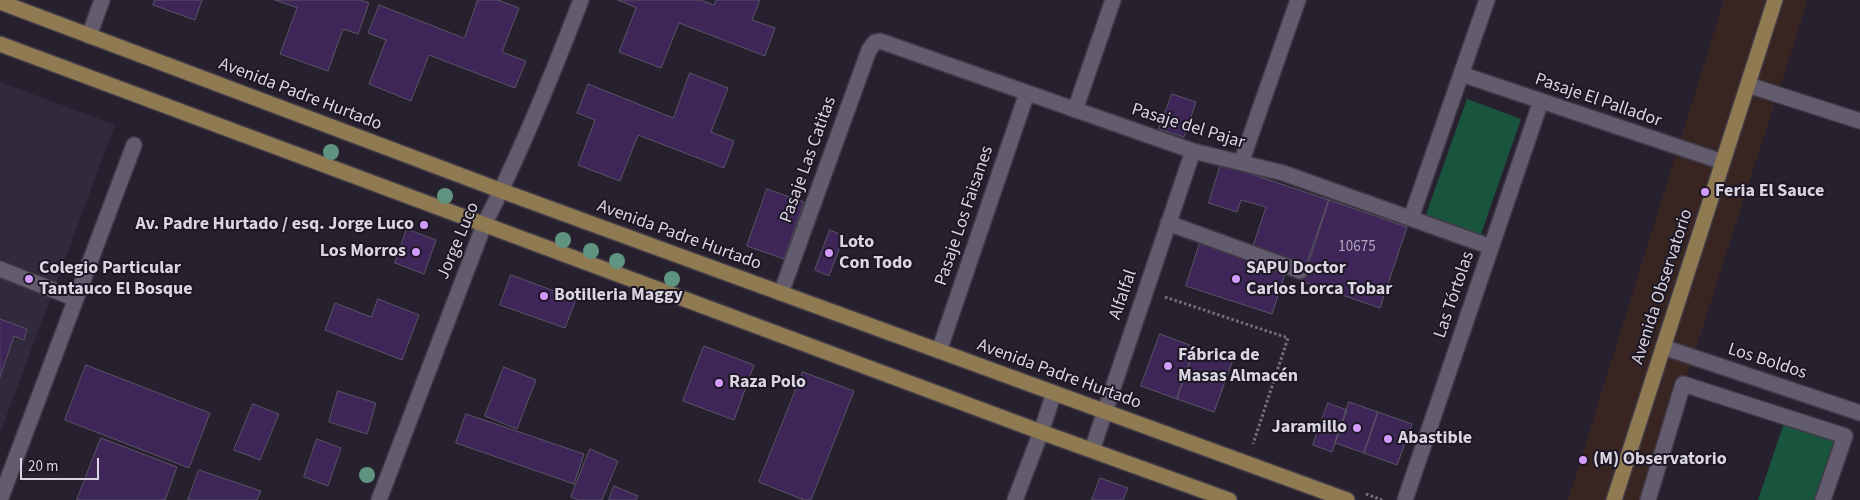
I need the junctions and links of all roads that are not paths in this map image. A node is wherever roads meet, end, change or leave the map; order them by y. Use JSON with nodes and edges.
{"nodes":[{"id":1,"x":102,"y":0,"type":"edge"},
{"id":2,"x":581,"y":0,"type":"edge"},
{"id":3,"x":1114,"y":0,"type":"edge"},
{"id":4,"x":1298,"y":0,"type":"edge"},
{"id":5,"x":1487,"y":0,"type":"edge"},
{"id":6,"x":1775,"y":0,"type":"edge"},
{"id":7,"x":0,"y":2,"type":"edge"},
{"id":8,"x":89,"y":36,"type":"junction"},
{"id":9,"x":875,"y":42,"type":"joint"},
{"id":10,"x":0,"y":44,"type":"edge"},
{"id":11,"x":1461,"y":74,"type":"junction"},
{"id":12,"x":1748,"y":85,"type":"junction"},
{"id":13,"x":1027,"y":93,"type":"junction"},
{"id":14,"x":1540,"y":101,"type":"junction"},
{"id":15,"x":1075,"y":110,"type":"junction"},
{"id":16,"x":1860,"y":121,"type":"edge"},
{"id":17,"x":134,"y":145,"type":"dead end"},
{"id":18,"x":1193,"y":151,"type":"junction"},
{"id":19,"x":1723,"y":162,"type":"junction"},
{"id":20,"x":1241,"y":163,"type":"junction"},
{"id":21,"x":502,"y":191,"type":"junction"},
{"id":22,"x":1411,"y":218,"type":"junction"},
{"id":23,"x":1168,"y":223,"type":"junction"},
{"id":24,"x":484,"y":225,"type":"junction"},
{"id":25,"x":1491,"y":247,"type":"junction"},
{"id":26,"x":0,"y":269,"type":"edge"},
{"id":27,"x":1300,"y":271,"type":"dead end"},
{"id":28,"x":781,"y":293,"type":"junction"},
{"id":29,"x":76,"y":299,"type":"junction"},
{"id":30,"x":1663,"y":347,"type":"junction"},
{"id":31,"x":939,"y":351,"type":"junction"},
{"id":32,"x":1054,"y":393,"type":"junction"},
{"id":33,"x":1105,"y":412,"type":"junction"},
{"id":34,"x":1860,"y":413,"type":"edge"},
{"id":35,"x":1041,"y":432,"type":"junction"},
{"id":36,"x":1092,"y":450,"type":"junction"},
{"id":37,"x":0,"y":500,"type":"edge"},
{"id":38,"x":379,"y":500,"type":"edge"},
{"id":39,"x":1015,"y":500,"type":"edge"},
{"id":40,"x":1229,"y":500,"type":"edge"},
{"id":41,"x":1347,"y":500,"type":"edge"},
{"id":42,"x":1405,"y":500,"type":"edge"},
{"id":43,"x":1614,"y":500,"type":"edge"},
{"id":44,"x":1648,"y":500,"type":"edge"},
{"id":45,"x":1823,"y":500,"type":"edge"}],
"edges":[{"from":1,"to":8,"type":"street"},
{"from":2,"to":21,"type":"street","name":"Jorge Luco"},
{"from":3,"to":15,"type":"street"},
{"from":4,"to":20,"type":"street"},
{"from":5,"to":11,"type":"street"},
{"from":6,"to":12,"type":"main road","name":"Avenida Observatorio"},
{"from":7,"to":8,"type":"main road","name":"Avenida Padre Hurtado"},
{"from":8,"to":21,"type":"main road","name":"Avenida Padre Hurtado"},
{"from":9,"to":13,"type":"street","name":"Pasaje del Pajar"},
{"from":9,"to":28,"type":"street","name":"Pasaje Las Catitas"},
{"from":10,"to":24,"type":"main road"},
{"from":11,"to":14,"type":"street","name":"Pasaje El Pallador"},
{"from":11,"to":22,"type":"street"},
{"from":12,"to":16,"type":"street"},
{"from":12,"to":19,"type":"main road","name":"Avenida Observatorio"},
{"from":13,"to":15,"type":"street","name":"Pasaje del Pajar"},
{"from":13,"to":31,"type":"street","name":"Pasaje Los Faisanes"},
{"from":14,"to":19,"type":"street","name":"Pasaje El Pallador"},
{"from":14,"to":25,"type":"street","name":"Las Tórtolas"},
{"from":15,"to":18,"type":"street","name":"Pasaje del Pajar"},
{"from":17,"to":29,"type":"street"},
{"from":18,"to":20,"type":"street","name":"Pasaje del Pajar"},
{"from":18,"to":23,"type":"street","name":"Alfalfal"},
{"from":19,"to":30,"type":"main road","name":"Avenida Observatorio"},
{"from":20,"to":22,"type":"street","name":"Pasaje del Pajar"},
{"from":21,"to":24,"type":"street","name":"Jorge Luco"},
{"from":21,"to":28,"type":"main road","name":"Avenida Padre Hurtado"},
{"from":22,"to":25,"type":"street","name":"Pasaje del Pajar"},
{"from":23,"to":27,"type":"street"},
{"from":23,"to":33,"type":"street","name":"Alfalfal"},
{"from":24,"to":35,"type":"main road"},
{"from":24,"to":38,"type":"street","name":"Jorge Luco"},
{"from":25,"to":42,"type":"street","name":"Las Tórtolas"},
{"from":26,"to":29,"type":"street"},
{"from":28,"to":31,"type":"main road","name":"Avenida Padre Hurtado"},
{"from":29,"to":37,"type":"street"},
{"from":30,"to":34,"type":"street","name":"Los Boldos"},
{"from":30,"to":43,"type":"main road","name":"Avenida Observatorio"},
{"from":31,"to":32,"type":"main road","name":"Avenida Padre Hurtado"},
{"from":32,"to":33,"type":"main road","name":"Avenida Padre Hurtado"},
{"from":32,"to":35,"type":"street"},
{"from":33,"to":36,"type":"street","name":"Alfalfal"},
{"from":33,"to":41,"type":"main road","name":"Avenida Padre Hurtado"},
{"from":35,"to":36,"type":"main road"},
{"from":35,"to":39,"type":"street"},
{"from":36,"to":40,"type":"main road"},
{"from":44,"to":45,"type":"street"}]}
